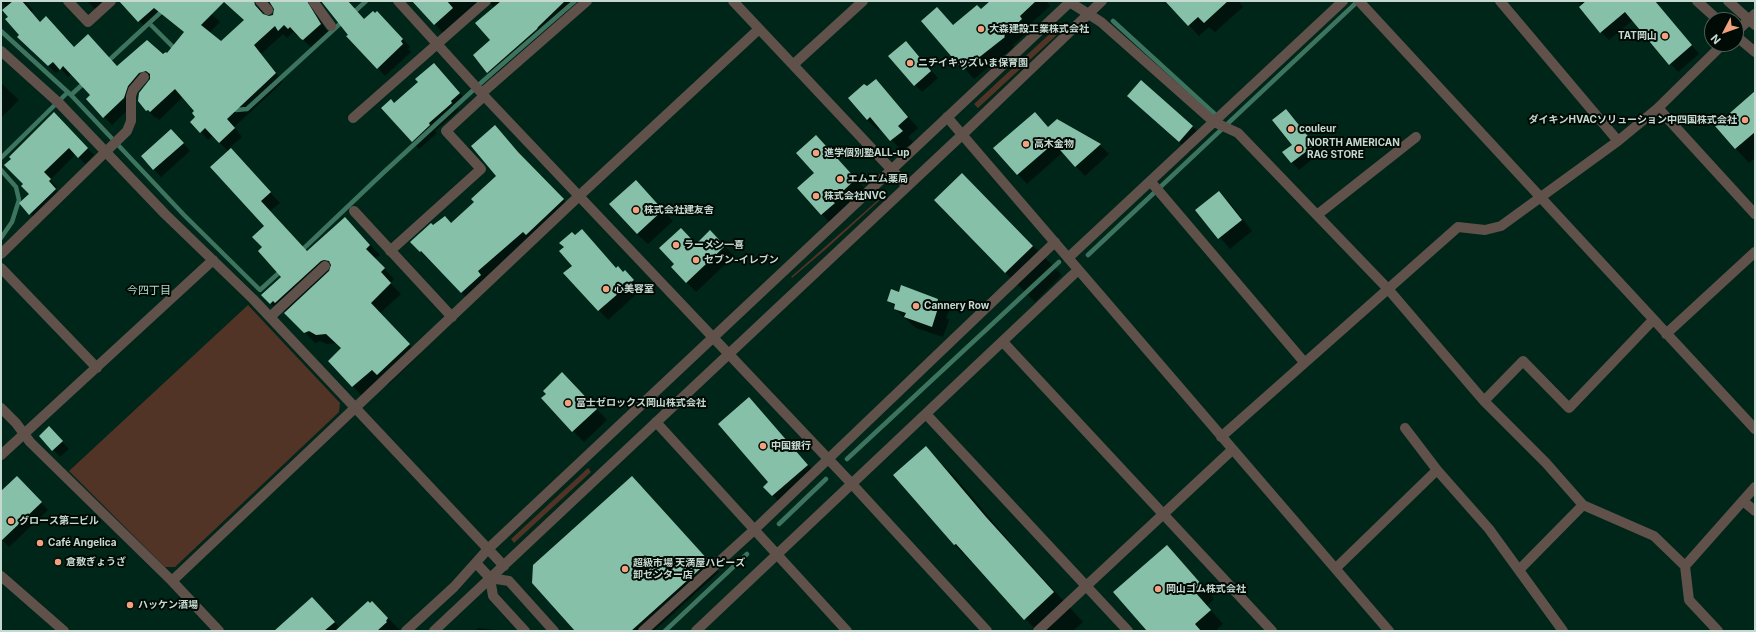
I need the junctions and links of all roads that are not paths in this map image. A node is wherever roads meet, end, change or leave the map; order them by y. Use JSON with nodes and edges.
{"nodes":[{"id":1,"x":68,"y":1,"type":"edge"},
{"id":2,"x":111,"y":1,"type":"edge"},
{"id":3,"x":260,"y":1,"type":"edge"},
{"id":4,"x":313,"y":1,"type":"edge"},
{"id":5,"x":398,"y":1,"type":"edge"},
{"id":6,"x":486,"y":1,"type":"edge"},
{"id":7,"x":587,"y":1,"type":"edge"},
{"id":8,"x":733,"y":1,"type":"edge"},
{"id":9,"x":863,"y":1,"type":"edge"},
{"id":10,"x":1069,"y":1,"type":"edge"},
{"id":11,"x":1102,"y":1,"type":"edge"},
{"id":12,"x":1343,"y":1,"type":"edge"},
{"id":13,"x":1500,"y":1,"type":"edge"},
{"id":14,"x":1697,"y":1,"type":"edge"},
{"id":15,"x":1728,"y":1,"type":"edge"},
{"id":16,"x":1360,"y":3,"type":"edge"},
{"id":17,"x":268,"y":10,"type":"dead end"},
{"id":18,"x":1709,"y":12,"type":"edge"},
{"id":19,"x":1088,"y":14,"type":"junction"},
{"id":20,"x":1753,"y":20,"type":"edge"},
{"id":21,"x":331,"y":26,"type":"dead end"},
{"id":22,"x":1744,"y":26,"type":"edge"},
{"id":23,"x":759,"y":29,"type":"junction"},
{"id":24,"x":437,"y":43,"type":"junction"},
{"id":25,"x":1744,"y":43,"type":"edge"},
{"id":26,"x":2,"y":52,"type":"edge"},
{"id":27,"x":1715,"y":52,"type":"edge"},
{"id":28,"x":1755,"y":52,"type":"edge"},
{"id":29,"x":794,"y":64,"type":"junction"},
{"id":30,"x":144,"y":77,"type":"dead end"},
{"id":31,"x":480,"y":91,"type":"junction"},
{"id":32,"x":1658,"y":108,"type":"junction"},
{"id":33,"x":947,"y":116,"type":"junction"},
{"id":34,"x":353,"y":118,"type":"dead end"},
{"id":35,"x":1220,"y":123,"type":"junction"},
{"id":36,"x":963,"y":134,"type":"junction"},
{"id":37,"x":1416,"y":137,"type":"dead end"},
{"id":38,"x":1618,"y":141,"type":"junction"},
{"id":39,"x":107,"y":150,"type":"junction"},
{"id":40,"x":892,"y":168,"type":"junction"},
{"id":41,"x":908,"y":186,"type":"junction"},
{"id":42,"x":1156,"y":187,"type":"junction"},
{"id":43,"x":579,"y":196,"type":"junction"},
{"id":44,"x":1542,"y":197,"type":"junction"},
{"id":45,"x":354,"y":211,"type":"dead end"},
{"id":46,"x":1755,"y":214,"type":"edge"},
{"id":47,"x":1317,"y":215,"type":"junction"},
{"id":48,"x":1055,"y":242,"type":"junction"},
{"id":49,"x":390,"y":251,"type":"junction"},
{"id":50,"x":1755,"y":252,"type":"edge"},
{"id":51,"x":1,"y":254,"type":"edge"},
{"id":52,"x":1068,"y":258,"type":"junction"},
{"id":53,"x":213,"y":260,"type":"junction"},
{"id":54,"x":325,"y":266,"type":"dead end"},
{"id":55,"x":1,"y":268,"type":"edge"},
{"id":56,"x":1078,"y":270,"type":"junction"},
{"id":57,"x":1388,"y":289,"type":"junction"},
{"id":58,"x":270,"y":317,"type":"junction"},
{"id":59,"x":452,"y":317,"type":"junction"},
{"id":60,"x":1653,"y":320,"type":"junction"},
{"id":61,"x":1666,"y":334,"type":"junction"},
{"id":62,"x":713,"y":339,"type":"junction"},
{"id":63,"x":1003,"y":342,"type":"junction"},
{"id":64,"x":728,"y":354,"type":"junction"},
{"id":65,"x":1304,"y":362,"type":"junction"},
{"id":66,"x":96,"y":368,"type":"junction"},
{"id":67,"x":1484,"y":401,"type":"junction"},
{"id":68,"x":356,"y":407,"type":"junction"},
{"id":69,"x":1,"y":408,"type":"edge"},
{"id":70,"x":926,"y":414,"type":"junction"},
{"id":71,"x":656,"y":422,"type":"junction"},
{"id":72,"x":1405,"y":428,"type":"dead end"},
{"id":73,"x":1755,"y":429,"type":"edge"},
{"id":74,"x":24,"y":434,"type":"junction"},
{"id":75,"x":1221,"y":437,"type":"junction"},
{"id":76,"x":1232,"y":450,"type":"junction"},
{"id":77,"x":1,"y":455,"type":"edge"},
{"id":78,"x":828,"y":459,"type":"junction"},
{"id":79,"x":1437,"y":470,"type":"junction"},
{"id":80,"x":852,"y":484,"type":"junction"},
{"id":81,"x":1755,"y":487,"type":"edge"},
{"id":82,"x":1743,"y":501,"type":"junction"},
{"id":83,"x":1583,"y":505,"type":"junction"},
{"id":84,"x":1755,"y":511,"type":"edge"},
{"id":85,"x":1163,"y":515,"type":"junction"},
{"id":86,"x":754,"y":530,"type":"junction"},
{"id":87,"x":488,"y":549,"type":"junction"},
{"id":88,"x":777,"y":556,"type":"junction"},
{"id":89,"x":476,"y":563,"type":"junction"},
{"id":90,"x":504,"y":566,"type":"junction"},
{"id":91,"x":1686,"y":566,"type":"junction"},
{"id":92,"x":1336,"y":568,"type":"junction"},
{"id":93,"x":1519,"y":570,"type":"junction"},
{"id":94,"x":1,"y":576,"type":"edge"},
{"id":95,"x":490,"y":578,"type":"junction"},
{"id":96,"x":172,"y":581,"type":"junction"},
{"id":97,"x":1086,"y":586,"type":"junction"},
{"id":98,"x":1386,"y":630,"type":"edge"},
{"id":99,"x":64,"y":631,"type":"edge"},
{"id":100,"x":220,"y":631,"type":"edge"},
{"id":101,"x":406,"y":631,"type":"edge"},
{"id":102,"x":434,"y":631,"type":"edge"},
{"id":103,"x":525,"y":631,"type":"edge"},
{"id":104,"x":554,"y":631,"type":"edge"},
{"id":105,"x":643,"y":631,"type":"edge"},
{"id":106,"x":696,"y":631,"type":"edge"},
{"id":107,"x":847,"y":631,"type":"edge"},
{"id":108,"x":987,"y":631,"type":"edge"},
{"id":109,"x":1038,"y":631,"type":"edge"},
{"id":110,"x":1128,"y":631,"type":"edge"},
{"id":111,"x":1272,"y":631,"type":"edge"},
{"id":112,"x":1563,"y":631,"type":"edge"},
{"id":113,"x":1718,"y":631,"type":"edge"}],
"edges":[{"from":1,"to":2,"type":"street"},
{"from":3,"to":17,"type":"street"},
{"from":4,"to":21,"type":"street"},
{"from":5,"to":24,"type":"street"},
{"from":6,"to":24,"type":"street"},
{"from":7,"to":31,"type":"street"},
{"from":8,"to":23,"type":"street"},
{"from":9,"to":29,"type":"street"},
{"from":10,"to":19,"type":"street"},
{"from":10,"to":33,"type":"street"},
{"from":11,"to":19,"type":"street"},
{"from":12,"to":35,"type":"street"},
{"from":13,"to":38,"type":"street"},
{"from":14,"to":18,"type":"street"},
{"from":15,"to":20,"type":"street"},
{"from":16,"to":44,"type":"street"},
{"from":19,"to":35,"type":"street"},
{"from":19,"to":36,"type":"street"},
{"from":20,"to":22,"type":"street"},
{"from":23,"to":29,"type":"street"},
{"from":23,"to":43,"type":"street"},
{"from":24,"to":31,"type":"street"},
{"from":24,"to":34,"type":"street"},
{"from":25,"to":28,"type":"street"},
{"from":26,"to":39,"type":"street"},
{"from":27,"to":32,"type":"street"},
{"from":29,"to":40,"type":"street"},
{"from":30,"to":39,"type":"street"},
{"from":31,"to":43,"type":"street"},
{"from":31,"to":49,"type":"street"},
{"from":32,"to":38,"type":"street"},
{"from":32,"to":46,"type":"street"},
{"from":33,"to":36,"type":"street"},
{"from":33,"to":40,"type":"street"},
{"from":35,"to":42,"type":"street"},
{"from":35,"to":47,"type":"street"},
{"from":36,"to":41,"type":"street"},
{"from":36,"to":48,"type":"street"},
{"from":37,"to":47,"type":"street"},
{"from":38,"to":44,"type":"street"},
{"from":39,"to":51,"type":"street"},
{"from":39,"to":53,"type":"street"},
{"from":40,"to":41,"type":"street"},
{"from":40,"to":62,"type":"street"},
{"from":41,"to":64,"type":"street"},
{"from":42,"to":52,"type":"street"},
{"from":42,"to":65,"type":"street"},
{"from":43,"to":59,"type":"street"},
{"from":43,"to":62,"type":"street"},
{"from":44,"to":57,"type":"street"},
{"from":44,"to":60,"type":"street"},
{"from":45,"to":49,"type":"street"},
{"from":47,"to":57,"type":"street"},
{"from":48,"to":52,"type":"street"},
{"from":48,"to":78,"type":"street"},
{"from":49,"to":59,"type":"street"},
{"from":50,"to":61,"type":"street"},
{"from":52,"to":56,"type":"street"},
{"from":53,"to":58,"type":"street"},
{"from":53,"to":66,"type":"street"},
{"from":54,"to":58,"type":"street"},
{"from":55,"to":66,"type":"street"},
{"from":56,"to":63,"type":"street"},
{"from":56,"to":75,"type":"street"},
{"from":57,"to":65,"type":"street"},
{"from":57,"to":67,"type":"street"},
{"from":58,"to":68,"type":"street"},
{"from":59,"to":68,"type":"street"},
{"from":60,"to":61,"type":"street"},
{"from":60,"to":67,"type":"street"},
{"from":61,"to":73,"type":"street"},
{"from":62,"to":64,"type":"street"},
{"from":62,"to":87,"type":"street"},
{"from":63,"to":70,"type":"street"},
{"from":63,"to":85,"type":"street"},
{"from":64,"to":71,"type":"street"},
{"from":64,"to":78,"type":"street"},
{"from":65,"to":75,"type":"street"},
{"from":66,"to":74,"type":"street"},
{"from":67,"to":83,"type":"street"},
{"from":68,"to":87,"type":"street"},
{"from":68,"to":96,"type":"street"},
{"from":69,"to":74,"type":"street"},
{"from":70,"to":80,"type":"street"},
{"from":70,"to":97,"type":"street"},
{"from":71,"to":86,"type":"street"},
{"from":71,"to":90,"type":"street"},
{"from":72,"to":79,"type":"street"},
{"from":74,"to":77,"type":"street"},
{"from":74,"to":96,"type":"street"},
{"from":75,"to":76,"type":"street"},
{"from":76,"to":85,"type":"street"},
{"from":76,"to":92,"type":"street"},
{"from":78,"to":80,"type":"street"},
{"from":78,"to":86,"type":"street"},
{"from":79,"to":92,"type":"street"},
{"from":79,"to":93,"type":"street"},
{"from":80,"to":88,"type":"street"},
{"from":80,"to":108,"type":"street"},
{"from":81,"to":82,"type":"street"},
{"from":82,"to":84,"type":"street"},
{"from":82,"to":91,"type":"street"},
{"from":83,"to":91,"type":"street"},
{"from":83,"to":93,"type":"street"},
{"from":85,"to":97,"type":"street"},
{"from":85,"to":111,"type":"street"},
{"from":86,"to":88,"type":"street"},
{"from":86,"to":105,"type":"street"},
{"from":87,"to":89,"type":"street"},
{"from":87,"to":90,"type":"street"},
{"from":88,"to":106,"type":"street"},
{"from":88,"to":107,"type":"street"},
{"from":89,"to":95,"type":"street"},
{"from":89,"to":101,"type":"street"},
{"from":90,"to":95,"type":"street"},
{"from":91,"to":113,"type":"street"},
{"from":92,"to":98,"type":"street"},
{"from":93,"to":112,"type":"street"},
{"from":94,"to":99,"type":"street"},
{"from":95,"to":102,"type":"street"},
{"from":95,"to":103,"type":"street"},
{"from":95,"to":104,"type":"street"},
{"from":96,"to":100,"type":"street"},
{"from":97,"to":109,"type":"street"},
{"from":97,"to":110,"type":"street"}]}
